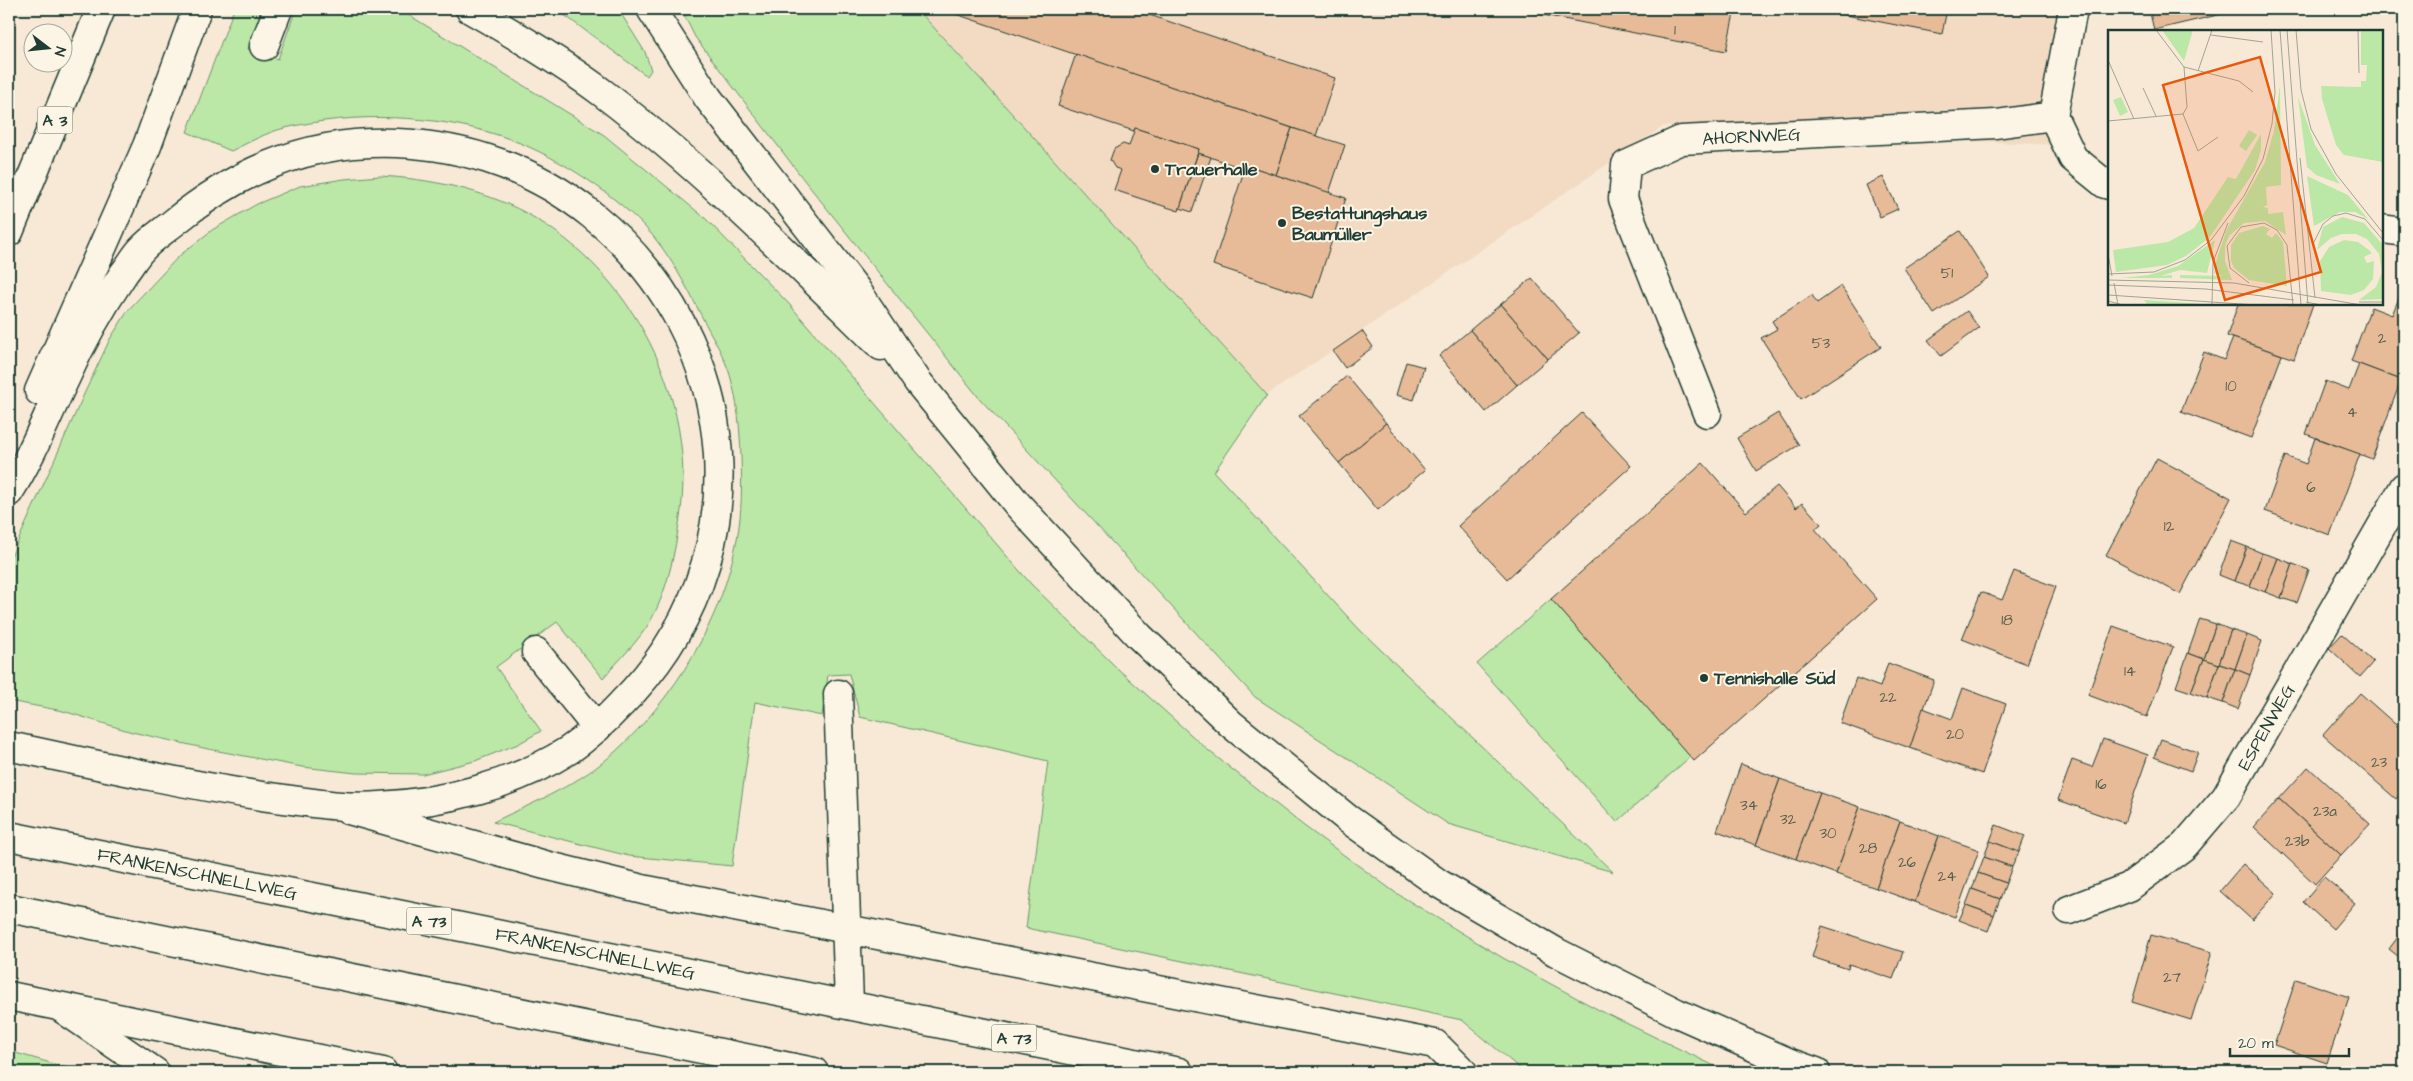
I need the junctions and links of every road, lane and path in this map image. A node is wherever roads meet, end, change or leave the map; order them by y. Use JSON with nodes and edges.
{"nodes":[{"id":1,"x":100,"y":9,"type":"edge"},
{"id":2,"x":197,"y":9,"type":"edge"},
{"id":3,"x":278,"y":9,"type":"edge"},
{"id":4,"x":470,"y":9,"type":"edge"},
{"id":5,"x":651,"y":9,"type":"edge"},
{"id":6,"x":2074,"y":9,"type":"edge"},
{"id":7,"x":264,"y":46,"type":"dead end"},
{"id":8,"x":2053,"y":116,"type":"junction"},
{"id":9,"x":2108,"y":185,"type":"edge"},
{"id":10,"x":2383,"y":228,"type":"edge"},
{"id":11,"x":9,"y":232,"type":"edge"},
{"id":12,"x":2404,"y":232,"type":"edge"},
{"id":13,"x":918,"y":382,"type":"junction"},
{"id":14,"x":1708,"y":413,"type":"dead end"},
{"id":15,"x":9,"y":459,"type":"edge"},
{"id":16,"x":2404,"y":487,"type":"edge"},
{"id":17,"x":9,"y":492,"type":"edge"},
{"id":18,"x":536,"y":652,"type":"dead end"},
{"id":19,"x":838,"y":694,"type":"dead end"},
{"id":20,"x":597,"y":728,"type":"junction"},
{"id":21,"x":9,"y":746,"type":"edge"},
{"id":22,"x":340,"y":807,"type":"junction"},
{"id":23,"x":9,"y":836,"type":"edge"},
{"id":24,"x":9,"y":908,"type":"edge"},
{"id":25,"x":2069,"y":910,"type":"dead end"},
{"id":26,"x":847,"y":927,"type":"junction"},
{"id":27,"x":9,"y":996,"type":"edge"},
{"id":28,"x":849,"y":1004,"type":"junction"},
{"id":29,"x":60,"y":1007,"type":"junction"},
{"id":30,"x":249,"y":1046,"type":"junction"},
{"id":31,"x":155,"y":1072,"type":"edge"},
{"id":32,"x":295,"y":1072,"type":"edge"},
{"id":33,"x":383,"y":1072,"type":"edge"},
{"id":34,"x":814,"y":1072,"type":"edge"},
{"id":35,"x":1180,"y":1072,"type":"edge"},
{"id":36,"x":1463,"y":1072,"type":"edge"},
{"id":37,"x":1816,"y":1072,"type":"edge"}],
"edges":[{"from":1,"to":11,"type":"main road","number":"A 3"},
{"from":2,"to":15,"type":"main road"},
{"from":3,"to":7,"type":"main road"},
{"from":4,"to":13,"type":"main road"},
{"from":5,"to":13,"type":"main road"},
{"from":6,"to":8,"type":"main road"},
{"from":8,"to":9,"type":"main road"},
{"from":8,"to":14,"type":"main road","name":"AHORNWEG"},
{"from":10,"to":12,"type":"main road"},
{"from":13,"to":37,"type":"main road"},
{"from":16,"to":25,"type":"main road","name":"ESPENWEG"},
{"from":17,"to":20,"type":"main road"},
{"from":18,"to":20,"type":"main road"},
{"from":19,"to":26,"type":"main road"},
{"from":20,"to":22,"type":"main road"},
{"from":21,"to":22,"type":"main road"},
{"from":22,"to":26,"type":"main road"},
{"from":23,"to":28,"type":"main road","name":"FRANKENSCHNELLWEG","number":"A 73"},
{"from":24,"to":34,"type":"main road"},
{"from":26,"to":28,"type":"main road"},
{"from":26,"to":36,"type":"main road"},
{"from":27,"to":29,"type":"main road"},
{"from":28,"to":35,"type":"main road","name":"FRANKENSCHNELLWEG","number":"A 73"},
{"from":29,"to":30,"type":"main road"},
{"from":29,"to":31,"type":"main road"},
{"from":30,"to":32,"type":"main road"},
{"from":30,"to":33,"type":"main road"}]}
